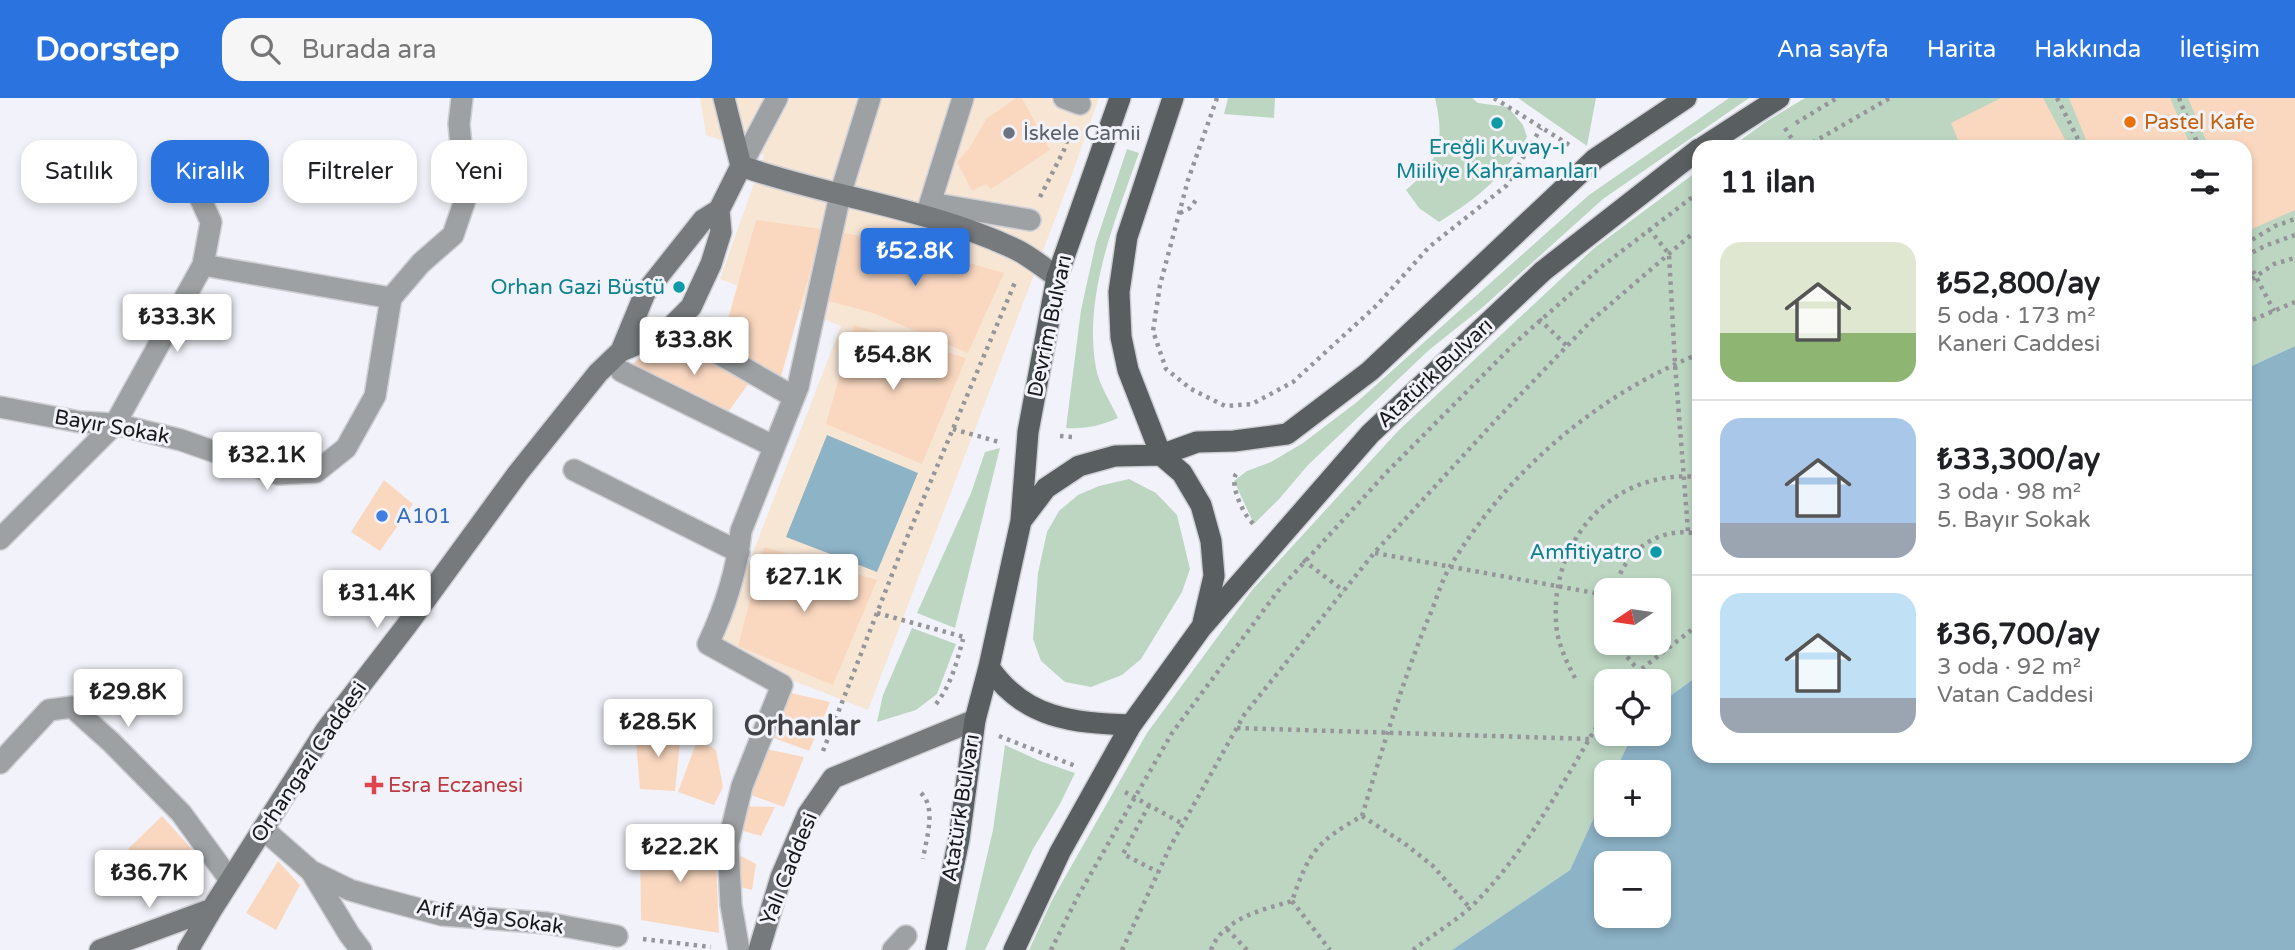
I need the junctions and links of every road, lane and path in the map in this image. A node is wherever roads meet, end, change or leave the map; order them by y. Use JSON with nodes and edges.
{"nodes":[{"id":1,"x":462,"y":98,"type":"edge"},
{"id":2,"x":724,"y":98,"type":"edge"},
{"id":3,"x":777,"y":98,"type":"edge"},
{"id":4,"x":870,"y":98,"type":"edge"},
{"id":5,"x":963,"y":98,"type":"edge"},
{"id":6,"x":1120,"y":98,"type":"edge"},
{"id":7,"x":1172,"y":98,"type":"edge"},
{"id":8,"x":1217,"y":98,"type":"edge"},
{"id":9,"x":1494,"y":98,"type":"edge"},
{"id":10,"x":1686,"y":98,"type":"edge"},
{"id":11,"x":1838,"y":98,"type":"edge"},
{"id":12,"x":1890,"y":98,"type":"edge"},
{"id":13,"x":2057,"y":98,"type":"edge"},
{"id":14,"x":2179,"y":98,"type":"edge"},
{"id":15,"x":1072,"y":101,"type":"edge"},
{"id":16,"x":1779,"y":108,"type":"edge"},
{"id":17,"x":1541,"y":128,"type":"junction"},
{"id":18,"x":1786,"y":130,"type":"junction"},
{"id":19,"x":1780,"y":133,"type":"dead end"},
{"id":20,"x":1717,"y":140,"type":"edge"},
{"id":21,"x":1792,"y":140,"type":"edge"},
{"id":22,"x":1817,"y":140,"type":"edge"},
{"id":23,"x":2078,"y":140,"type":"edge"},
{"id":24,"x":2196,"y":140,"type":"edge"},
{"id":25,"x":1692,"y":155,"type":"edge"},
{"id":26,"x":1595,"y":159,"type":"junction"},
{"id":27,"x":741,"y":166,"type":"junction"},
{"id":28,"x":840,"y":195,"type":"junction"},
{"id":29,"x":1692,"y":197,"type":"edge"},
{"id":30,"x":1196,"y":200,"type":"dead end"},
{"id":31,"x":202,"y":203,"type":"edge"},
{"id":32,"x":719,"y":209,"type":"junction"},
{"id":33,"x":928,"y":210,"type":"junction"},
{"id":34,"x":1179,"y":213,"type":"junction"},
{"id":35,"x":1641,"y":219,"type":"dead end"},
{"id":36,"x":2295,"y":219,"type":"edge"},
{"id":37,"x":1030,"y":220,"type":"joint"},
{"id":38,"x":1650,"y":230,"type":"junction"},
{"id":39,"x":1692,"y":234,"type":"edge"},
{"id":40,"x":2295,"y":235,"type":"edge"},
{"id":41,"x":2252,"y":240,"type":"edge"},
{"id":42,"x":2252,"y":252,"type":"edge"},
{"id":43,"x":1670,"y":254,"type":"junction"},
{"id":44,"x":2295,"y":258,"type":"edge"},
{"id":45,"x":203,"y":265,"type":"junction"},
{"id":46,"x":2252,"y":269,"type":"edge"},
{"id":47,"x":1013,"y":270,"type":"dead end"},
{"id":48,"x":2256,"y":276,"type":"junction"},
{"id":49,"x":1057,"y":277,"type":"junction"},
{"id":50,"x":1017,"y":278,"type":"junction"},
{"id":51,"x":2252,"y":279,"type":"edge"},
{"id":52,"x":1021,"y":287,"type":"dead end"},
{"id":53,"x":391,"y":298,"type":"junction"},
{"id":54,"x":2295,"y":302,"type":"edge"},
{"id":55,"x":1531,"y":311,"type":"dead end"},
{"id":56,"x":2274,"y":311,"type":"junction"},
{"id":57,"x":1540,"y":320,"type":"junction"},
{"id":58,"x":2252,"y":320,"type":"edge"},
{"id":59,"x":698,"y":341,"type":"dead end"},
{"id":60,"x":1567,"y":346,"type":"junction"},
{"id":61,"x":1692,"y":358,"type":"edge"},
{"id":62,"x":621,"y":361,"type":"junction"},
{"id":63,"x":1675,"y":364,"type":"junction"},
{"id":64,"x":794,"y":397,"type":"junction"},
{"id":65,"x":0,"y":407,"type":"edge"},
{"id":66,"x":115,"y":424,"type":"junction"},
{"id":67,"x":953,"y":429,"type":"junction"},
{"id":68,"x":1007,"y":444,"type":"dead end"},
{"id":69,"x":773,"y":446,"type":"junction"},
{"id":70,"x":1161,"y":455,"type":"junction"},
{"id":71,"x":574,"y":470,"type":"dead end"},
{"id":72,"x":1236,"y":474,"type":"dead end"},
{"id":73,"x":1683,"y":476,"type":"junction"},
{"id":74,"x":1692,"y":477,"type":"edge"},
{"id":75,"x":1021,"y":521,"type":"junction"},
{"id":76,"x":1259,"y":527,"type":"dead end"},
{"id":77,"x":1688,"y":531,"type":"junction"},
{"id":78,"x":1692,"y":532,"type":"edge"},
{"id":79,"x":0,"y":539,"type":"edge"},
{"id":80,"x":739,"y":552,"type":"junction"},
{"id":81,"x":1294,"y":553,"type":"dead end"},
{"id":82,"x":1374,"y":553,"type":"junction"},
{"id":83,"x":1304,"y":561,"type":"junction"},
{"id":84,"x":1450,"y":566,"type":"junction"},
{"id":85,"x":1618,"y":578,"type":"edge"},
{"id":86,"x":1559,"y":586,"type":"junction"},
{"id":87,"x":1344,"y":591,"type":"junction"},
{"id":88,"x":1594,"y":593,"type":"edge"},
{"id":89,"x":877,"y":613,"type":"junction"},
{"id":90,"x":966,"y":626,"type":"dead end"},
{"id":91,"x":1201,"y":628,"type":"junction"},
{"id":92,"x":1692,"y":629,"type":"edge"},
{"id":93,"x":964,"y":637,"type":"junction"},
{"id":94,"x":989,"y":667,"type":"junction"},
{"id":95,"x":1642,"y":669,"type":"edge"},
{"id":96,"x":1575,"y":678,"type":"dead end"},
{"id":97,"x":930,"y":712,"type":"dead end"},
{"id":98,"x":975,"y":720,"type":"junction"},
{"id":99,"x":1132,"y":725,"type":"junction"},
{"id":100,"x":1237,"y":728,"type":"junction"},
{"id":101,"x":1594,"y":731,"type":"edge"},
{"id":102,"x":1388,"y":733,"type":"junction"},
{"id":103,"x":998,"y":736,"type":"dead end"},
{"id":104,"x":1589,"y":739,"type":"junction"},
{"id":105,"x":822,"y":753,"type":"dead end"},
{"id":106,"x":0,"y":763,"type":"edge"},
{"id":107,"x":1084,"y":769,"type":"dead end"},
{"id":108,"x":1121,"y":790,"type":"dead end"},
{"id":109,"x":921,"y":793,"type":"dead end"},
{"id":110,"x":1135,"y":798,"type":"junction"},
{"id":111,"x":1149,"y":805,"type":"junction"},
{"id":112,"x":1362,"y":816,"type":"junction"},
{"id":113,"x":1183,"y":824,"type":"junction"},
{"id":114,"x":263,"y":829,"type":"junction"},
{"id":115,"x":923,"y":863,"type":"dead end"},
{"id":116,"x":311,"y":871,"type":"junction"},
{"id":117,"x":1158,"y":873,"type":"junction"},
{"id":118,"x":230,"y":880,"type":"junction"},
{"id":119,"x":1292,"y":901,"type":"junction"},
{"id":120,"x":1470,"y":908,"type":"junction"},
{"id":121,"x":212,"y":909,"type":"junction"},
{"id":122,"x":1227,"y":929,"type":"junction"},
{"id":123,"x":617,"y":936,"type":"joint"},
{"id":124,"x":1325,"y":944,"type":"junction"},
{"id":125,"x":100,"y":950,"type":"edge"},
{"id":126,"x":188,"y":950,"type":"edge"},
{"id":127,"x":361,"y":950,"type":"edge"},
{"id":128,"x":733,"y":950,"type":"edge"},
{"id":129,"x":760,"y":950,"type":"edge"},
{"id":130,"x":936,"y":950,"type":"edge"},
{"id":131,"x":1014,"y":950,"type":"edge"},
{"id":132,"x":1051,"y":950,"type":"edge"},
{"id":133,"x":1122,"y":950,"type":"edge"},
{"id":134,"x":1211,"y":950,"type":"edge"},
{"id":135,"x":1247,"y":950,"type":"edge"},
{"id":136,"x":1318,"y":950,"type":"edge"},
{"id":137,"x":1330,"y":950,"type":"edge"},
{"id":138,"x":1413,"y":950,"type":"edge"}],
"edges":[{"from":1,"to":53,"type":"street"},
{"from":2,"to":27,"type":"street"},
{"from":3,"to":27,"type":"street"},
{"from":4,"to":28,"type":"street"},
{"from":5,"to":33,"type":"street"},
{"from":6,"to":49,"type":"main road","name":"Devrim Bulvarı"},
{"from":7,"to":70,"type":"main road"},
{"from":8,"to":34,"type":"path"},
{"from":9,"to":17,"type":"path"},
{"from":10,"to":26,"type":"main road","name":"Atatürk Bulvarı"},
{"from":11,"to":18,"type":"path"},
{"from":12,"to":22,"type":"path"},
{"from":13,"to":23,"type":"path"},
{"from":14,"to":24,"type":"path"},
{"from":15,"to":37,"type":"path"},
{"from":16,"to":18,"type":"path"},
{"from":16,"to":20,"type":"main road","name":"Atatürk Bulvarı"},
{"from":17,"to":26,"type":"path"},
{"from":17,"to":34,"type":"path"},
{"from":18,"to":19,"type":"path"},
{"from":18,"to":21,"type":"path"},
{"from":25,"to":91,"type":"main road","name":"Atatürk Bulvarı"},
{"from":26,"to":70,"type":"main road","name":"Atatürk Bulvarı"},
{"from":27,"to":28,"type":"street"},
{"from":27,"to":32,"type":"street","name":"Orhangazi Caddesi"},
{"from":28,"to":33,"type":"street"},
{"from":28,"to":64,"type":"street"},
{"from":29,"to":38,"type":"path"},
{"from":30,"to":34,"type":"path"},
{"from":31,"to":45,"type":"street"},
{"from":32,"to":62,"type":"street","name":"Orhangazi Caddesi"},
{"from":32,"to":62,"type":"street","name":"Orhangazi Caddesi"},
{"from":33,"to":37,"type":"street"},
{"from":33,"to":49,"type":"street"},
{"from":35,"to":38,"type":"path"},
{"from":36,"to":41,"type":"path"},
{"from":38,"to":43,"type":"path"},
{"from":38,"to":57,"type":"path"},
{"from":39,"to":43,"type":"path"},
{"from":40,"to":42,"type":"path"},
{"from":43,"to":60,"type":"path"},
{"from":43,"to":63,"type":"path"},
{"from":44,"to":48,"type":"path"},
{"from":45,"to":53,"type":"street"},
{"from":45,"to":66,"type":"street"},
{"from":46,"to":48,"type":"path"},
{"from":47,"to":50,"type":"path"},
{"from":48,"to":51,"type":"path"},
{"from":48,"to":56,"type":"path"},
{"from":49,"to":75,"type":"main road","name":"Devrim Bulvarı"},
{"from":50,"to":52,"type":"path"},
{"from":50,"to":67,"type":"path"},
{"from":53,"to":66,"type":"street","name":"Bayır Sokak"},
{"from":54,"to":56,"type":"path"},
{"from":55,"to":57,"type":"path"},
{"from":56,"to":58,"type":"path"},
{"from":57,"to":60,"type":"path"},
{"from":57,"to":83,"type":"path"},
{"from":59,"to":64,"type":"street"},
{"from":60,"to":82,"type":"path"},
{"from":61,"to":63,"type":"path"},
{"from":62,"to":69,"type":"street"},
{"from":62,"to":114,"type":"street","name":"Orhangazi Caddesi"},
{"from":63,"to":73,"type":"path"},
{"from":63,"to":84,"type":"path"},
{"from":64,"to":69,"type":"street"},
{"from":65,"to":66,"type":"street","name":"Bayır Sokak"},
{"from":66,"to":79,"type":"street"},
{"from":67,"to":68,"type":"path"},
{"from":67,"to":89,"type":"path"},
{"from":69,"to":80,"type":"street"},
{"from":70,"to":75,"type":"main road","name":"Atatürk Bulvarı"},
{"from":70,"to":91,"type":"main road","name":"Atatürk Bulvarı"},
{"from":71,"to":80,"type":"street"},
{"from":72,"to":76,"type":"path"},
{"from":73,"to":74,"type":"path"},
{"from":73,"to":77,"type":"path"},
{"from":73,"to":86,"type":"path"},
{"from":75,"to":94,"type":"main road","name":"Atatürk Bulvarı"},
{"from":77,"to":78,"type":"path"},
{"from":77,"to":85,"type":"path"},
{"from":80,"to":128,"type":"street"},
{"from":81,"to":83,"type":"path"},
{"from":82,"to":84,"type":"path"},
{"from":82,"to":87,"type":"path"},
{"from":83,"to":87,"type":"path"},
{"from":83,"to":110,"type":"path"},
{"from":84,"to":86,"type":"path"},
{"from":84,"to":102,"type":"path"},
{"from":86,"to":88,"type":"path"},
{"from":86,"to":96,"type":"path"},
{"from":87,"to":100,"type":"path"},
{"from":89,"to":93,"type":"path"},
{"from":89,"to":105,"type":"path"},
{"from":90,"to":93,"type":"path"},
{"from":91,"to":99,"type":"main road","name":"Atatürk Bulvarı"},
{"from":92,"to":95,"type":"path"},
{"from":93,"to":97,"type":"path"},
{"from":94,"to":98,"type":"main road","name":"Atatürk Bulvarı"},
{"from":94,"to":99,"type":"main road"},
{"from":98,"to":129,"type":"street","name":"Yalı Caddesi"},
{"from":98,"to":130,"type":"main road","name":"Atatürk Bulvarı"},
{"from":99,"to":131,"type":"main road","name":"Atatürk Bulvarı"},
{"from":100,"to":102,"type":"path"},
{"from":100,"to":113,"type":"path"},
{"from":101,"to":104,"type":"path"},
{"from":102,"to":104,"type":"path"},
{"from":102,"to":112,"type":"path"},
{"from":103,"to":107,"type":"path"},
{"from":104,"to":120,"type":"path"},
{"from":106,"to":118,"type":"street"},
{"from":108,"to":110,"type":"path"},
{"from":109,"to":115,"type":"path"},
{"from":110,"to":111,"type":"path"},
{"from":110,"to":132,"type":"path"},
{"from":111,"to":113,"type":"path"},
{"from":111,"to":117,"type":"path"},
{"from":112,"to":119,"type":"path"},
{"from":112,"to":120,"type":"path"},
{"from":113,"to":117,"type":"path"},
{"from":114,"to":116,"type":"street","name":"Arif Ağa Sokak"},
{"from":114,"to":118,"type":"street","name":"Orhangazi Caddesi"},
{"from":116,"to":123,"type":"street","name":"Arif Ağa Sokak"},
{"from":116,"to":127,"type":"street"},
{"from":117,"to":133,"type":"path"},
{"from":118,"to":121,"type":"street","name":"Orhangazi Caddesi"},
{"from":119,"to":122,"type":"path"},
{"from":119,"to":124,"type":"path"},
{"from":120,"to":138,"type":"path"},
{"from":121,"to":125,"type":"street"},
{"from":121,"to":126,"type":"street","name":"Orhangazi Caddesi"},
{"from":122,"to":134,"type":"path"},
{"from":122,"to":135,"type":"path"},
{"from":123,"to":128,"type":"path"},
{"from":124,"to":136,"type":"path"},
{"from":124,"to":137,"type":"path"}]}
